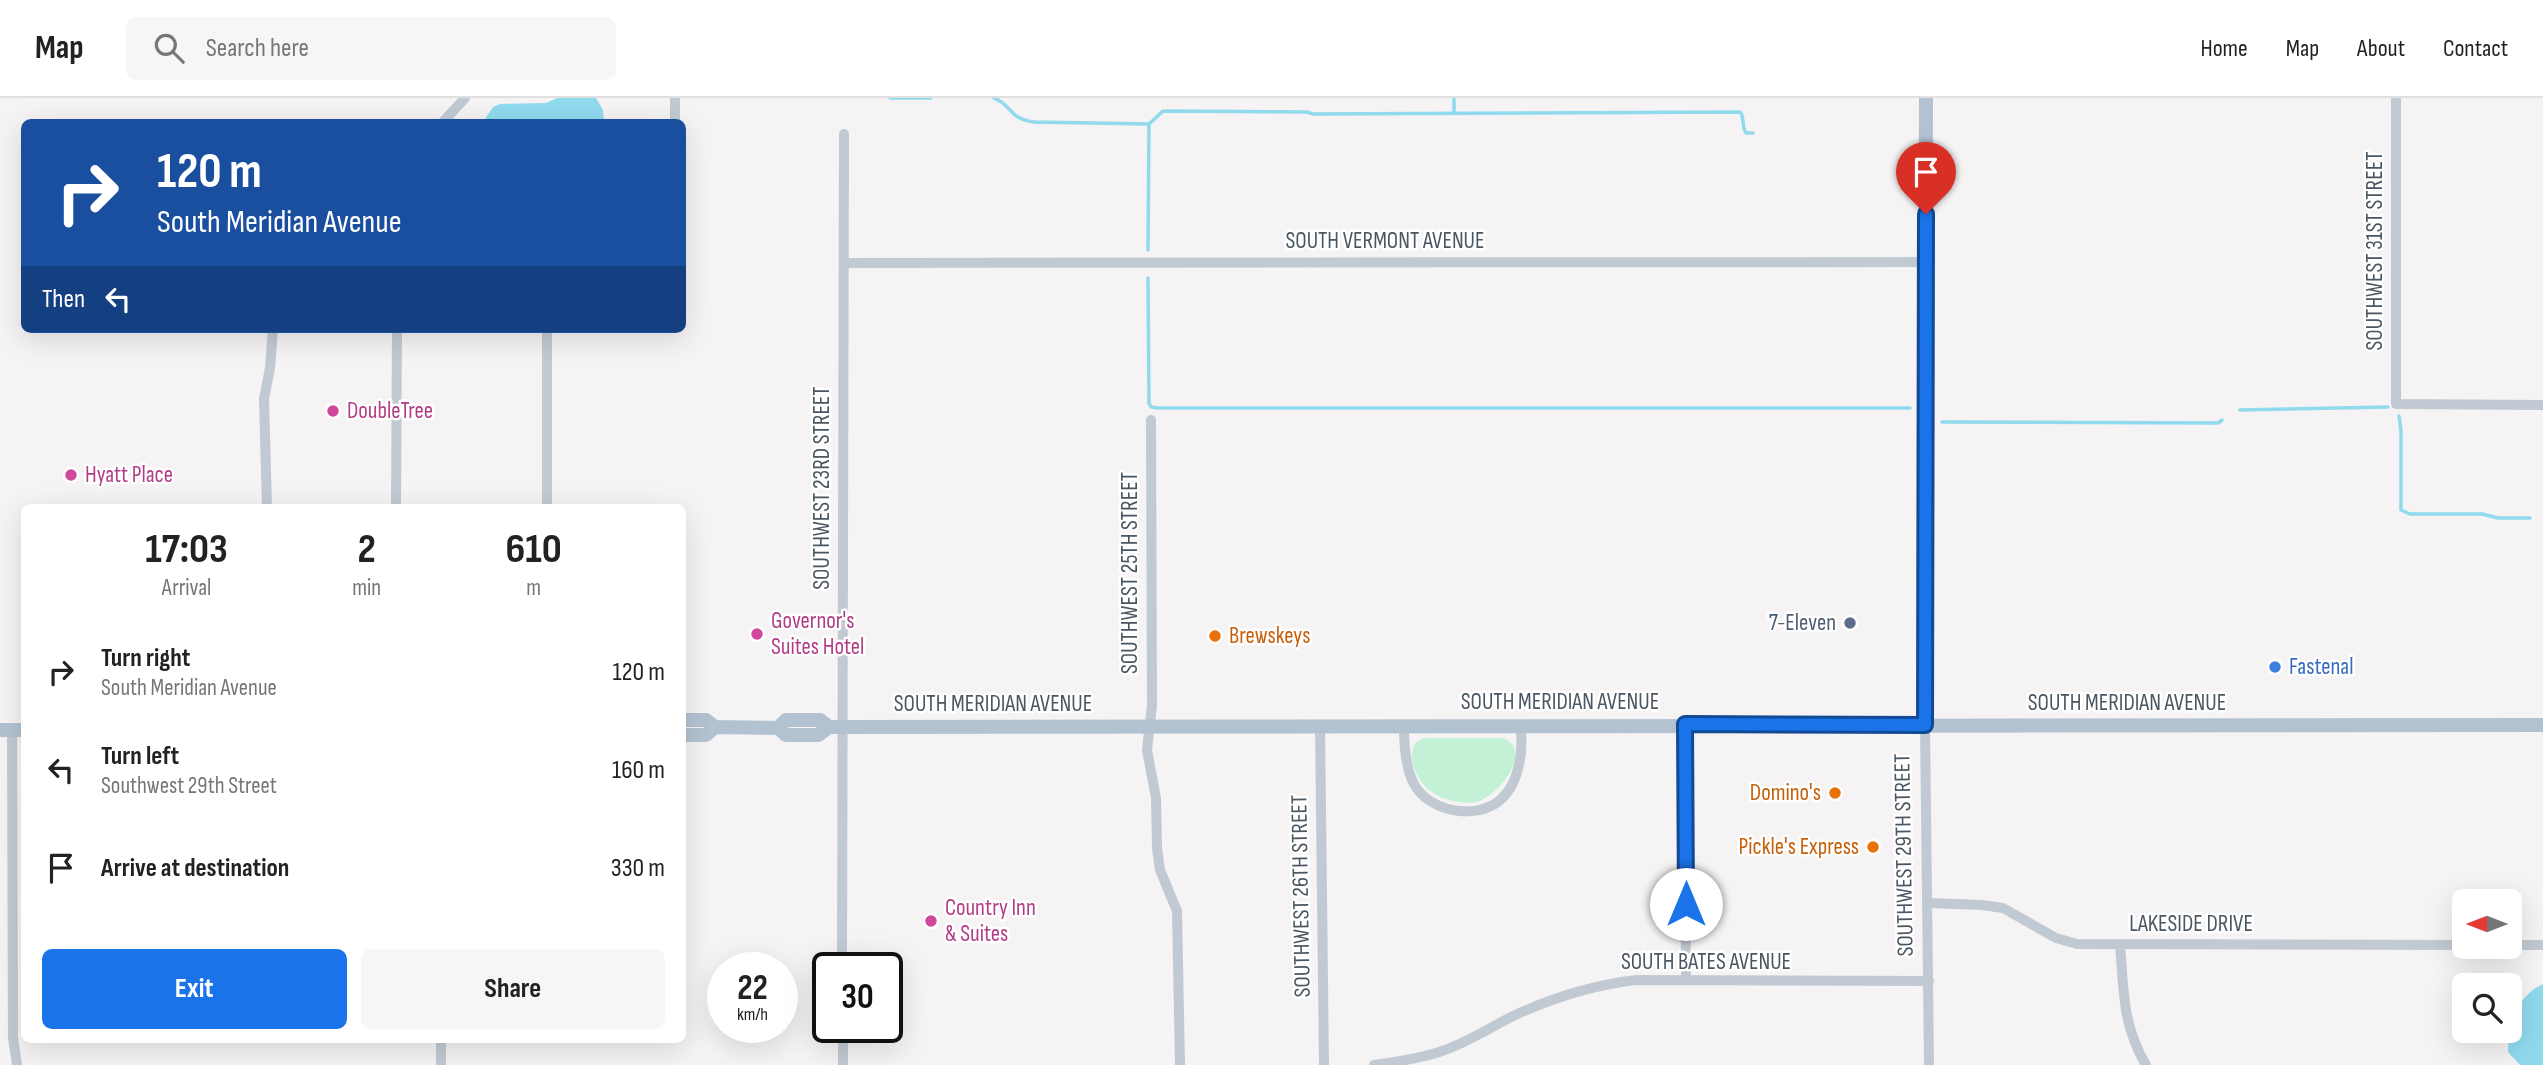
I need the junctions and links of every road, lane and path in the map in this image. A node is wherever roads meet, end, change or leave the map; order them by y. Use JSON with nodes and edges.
{"nodes":[{"id":1,"x":465,"y":98,"type":"edge"},
{"id":2,"x":675,"y":98,"type":"edge"},
{"id":3,"x":1926,"y":98,"type":"edge"},
{"id":4,"x":2396,"y":98,"type":"edge"},
{"id":5,"x":446,"y":119,"type":"edge"},
{"id":6,"x":675,"y":119,"type":"edge"},
{"id":7,"x":844,"y":134,"type":"dead end"},
{"id":8,"x":1926,"y":262,"type":"junction"},
{"id":9,"x":844,"y":263,"type":"junction"},
{"id":10,"x":273,"y":333,"type":"edge"},
{"id":11,"x":397,"y":333,"type":"edge"},
{"id":12,"x":547,"y":333,"type":"edge"},
{"id":13,"x":2543,"y":405,"type":"edge"},
{"id":14,"x":1151,"y":420,"type":"dead end"},
{"id":15,"x":267,"y":504,"type":"edge"},
{"id":16,"x":396,"y":504,"type":"edge"},
{"id":17,"x":547,"y":504,"type":"edge"},
{"id":18,"x":686,"y":720,"type":"edge"},
{"id":19,"x":1685,"y":724,"type":"junction"},
{"id":20,"x":1520,"y":725,"type":"junction"},
{"id":21,"x":1925,"y":725,"type":"junction"},
{"id":22,"x":2543,"y":725,"type":"edge"},
{"id":23,"x":1320,"y":726,"type":"junction"},
{"id":24,"x":1404,"y":726,"type":"junction"},
{"id":25,"x":715,"y":727,"type":"junction"},
{"id":26,"x":836,"y":727,"type":"junction"},
{"id":27,"x":1150,"y":727,"type":"junction"},
{"id":28,"x":12,"y":730,"type":"edge"},
{"id":29,"x":686,"y":735,"type":"edge"},
{"id":30,"x":1928,"y":904,"type":"junction"},
{"id":31,"x":2120,"y":945,"type":"junction"},
{"id":32,"x":2452,"y":945,"type":"edge"},
{"id":33,"x":2522,"y":945,"type":"edge"},
{"id":34,"x":2543,"y":945,"type":"edge"},
{"id":35,"x":842,"y":952,"type":"edge"},
{"id":36,"x":1686,"y":980,"type":"junction"},
{"id":37,"x":1929,"y":981,"type":"junction"},
{"id":38,"x":19,"y":982,"type":"edge"},
{"id":39,"x":441,"y":1043,"type":"edge"},
{"id":40,"x":843,"y":1043,"type":"edge"},
{"id":41,"x":17,"y":1065,"type":"edge"},
{"id":42,"x":441,"y":1065,"type":"edge"},
{"id":43,"x":843,"y":1065,"type":"edge"},
{"id":44,"x":1180,"y":1065,"type":"edge"},
{"id":45,"x":1324,"y":1065,"type":"edge"},
{"id":46,"x":1374,"y":1065,"type":"edge"},
{"id":47,"x":1929,"y":1065,"type":"edge"},
{"id":48,"x":2146,"y":1065,"type":"edge"}],
"edges":[{"from":1,"to":5,"type":"street"},
{"from":2,"to":6,"type":"street"},
{"from":3,"to":8,"type":"main road","name":"SOUTHWEST 29TH STREET"},
{"from":4,"to":13,"type":"street","name":"SOUTHWEST 31ST STREET"},
{"from":7,"to":9,"type":"street","name":"SOUTHWEST 23RD STREET"},
{"from":8,"to":9,"type":"street","name":"SOUTH VERMONT AVENUE"},
{"from":8,"to":21,"type":"main road","name":"SOUTHWEST 29TH STREET"},
{"from":9,"to":26,"type":"street","name":"SOUTHWEST 23RD STREET"},
{"from":10,"to":15,"type":"street"},
{"from":11,"to":16,"type":"street"},
{"from":12,"to":17,"type":"street"},
{"from":14,"to":27,"type":"street","name":"SOUTHWEST 25TH STREET"},
{"from":18,"to":25,"type":"main road","name":"SOUTH MERIDIAN AVENUE"},
{"from":19,"to":20,"type":"main road","name":"SOUTH MERIDIAN AVENUE"},
{"from":19,"to":21,"type":"main road","name":"SOUTH MERIDIAN AVENUE"},
{"from":19,"to":36,"type":"street"},
{"from":20,"to":24,"type":"main road","name":"SOUTH MERIDIAN AVENUE"},
{"from":20,"to":24,"type":"street"},
{"from":21,"to":22,"type":"main road","name":"SOUTH MERIDIAN AVENUE"},
{"from":21,"to":30,"type":"street","name":"SOUTHWEST 29TH STREET"},
{"from":23,"to":24,"type":"main road","name":"SOUTH MERIDIAN AVENUE"},
{"from":23,"to":27,"type":"main road","name":"SOUTH MERIDIAN AVENUE"},
{"from":23,"to":45,"type":"street","name":"SOUTHWEST 26TH STREET"},
{"from":25,"to":26,"type":"main road","name":"SOUTH MERIDIAN AVENUE"},
{"from":25,"to":29,"type":"main road","name":"SOUTH MERIDIAN AVENUE"},
{"from":26,"to":27,"type":"main road","name":"SOUTH MERIDIAN AVENUE"},
{"from":26,"to":35,"type":"street","name":"SOUTHWEST 23RD STREET"},
{"from":27,"to":44,"type":"street","name":"SOUTHWEST 25TH STREET"},
{"from":28,"to":38,"type":"street"},
{"from":30,"to":31,"type":"street","name":"LAKESIDE DRIVE"},
{"from":30,"to":37,"type":"street","name":"SOUTHWEST 29TH STREET"},
{"from":31,"to":32,"type":"street","name":"LAKESIDE DRIVE"},
{"from":31,"to":48,"type":"street"},
{"from":33,"to":34,"type":"street"},
{"from":36,"to":37,"type":"street","name":"SOUTH BATES AVENUE"},
{"from":36,"to":46,"type":"street","name":"SOUTH BATES AVENUE"},
{"from":37,"to":47,"type":"street","name":"SOUTHWEST 29TH STREET"},
{"from":38,"to":41,"type":"street"},
{"from":39,"to":42,"type":"street"},
{"from":40,"to":43,"type":"street"}]}
